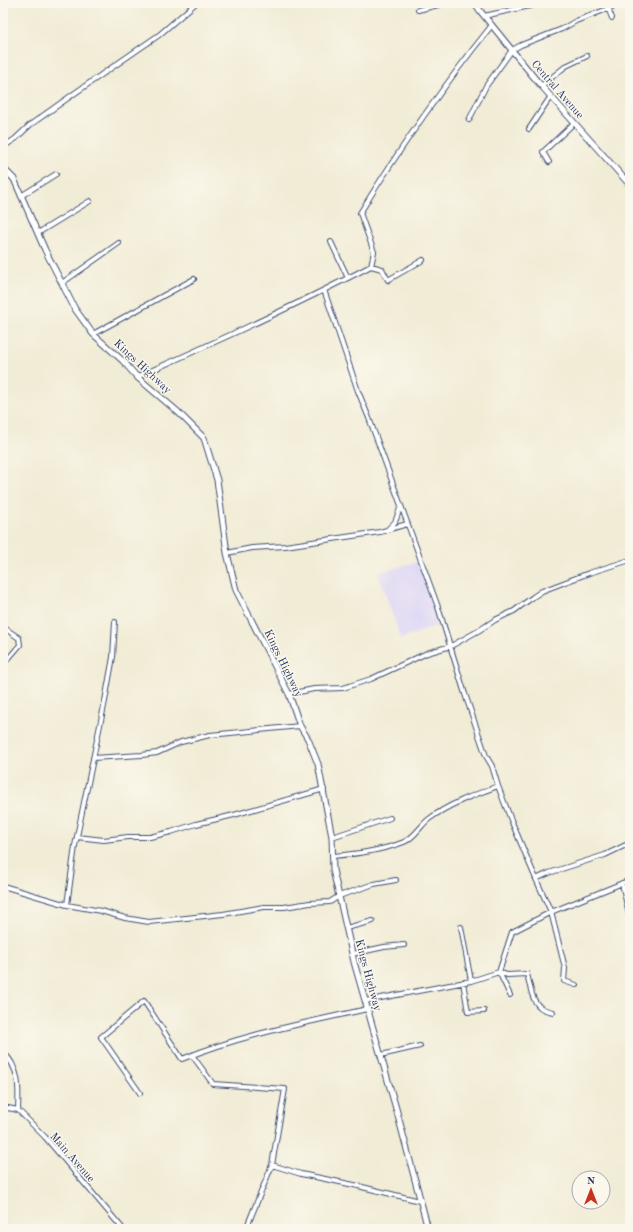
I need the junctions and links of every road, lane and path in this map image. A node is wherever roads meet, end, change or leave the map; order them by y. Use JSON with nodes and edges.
{"nodes":[{"id":1,"x":196,"y":3,"type":"edge"},
{"id":2,"x":446,"y":3,"type":"edge"},
{"id":3,"x":475,"y":3,"type":"edge"},
{"id":4,"x":606,"y":3,"type":"edge"},
{"id":5,"x":623,"y":3,"type":"edge"},
{"id":6,"x":539,"y":4,"type":"dead end"},
{"id":7,"x":608,"y":8,"type":"junction"},
{"id":8,"x":418,"y":10,"type":"dead end"},
{"id":9,"x":484,"y":16,"type":"junction"},
{"id":10,"x":612,"y":18,"type":"dead end"},
{"id":11,"x":492,"y":25,"type":"junction"},
{"id":12,"x":512,"y":50,"type":"junction"},
{"id":13,"x":587,"y":56,"type":"dead end"},
{"id":14,"x":541,"y":86,"type":"junction"},
{"id":15,"x":550,"y":96,"type":"junction"},
{"id":16,"x":469,"y":120,"type":"dead end"},
{"id":17,"x":574,"y":122,"type":"junction"},
{"id":18,"x":529,"y":128,"type":"dead end"},
{"id":19,"x":3,"y":147,"type":"edge"},
{"id":20,"x":549,"y":162,"type":"dead end"},
{"id":21,"x":3,"y":168,"type":"edge"},
{"id":22,"x":56,"y":174,"type":"dead end"},
{"id":23,"x":630,"y":185,"type":"edge"},
{"id":24,"x":21,"y":196,"type":"junction"},
{"id":25,"x":90,"y":201,"type":"dead end"},
{"id":26,"x":38,"y":233,"type":"junction"},
{"id":27,"x":331,"y":242,"type":"dead end"},
{"id":28,"x":119,"y":243,"type":"dead end"},
{"id":29,"x":423,"y":260,"type":"dead end"},
{"id":30,"x":371,"y":266,"type":"junction"},
{"id":31,"x":348,"y":278,"type":"junction"},
{"id":32,"x":194,"y":279,"type":"dead end"},
{"id":33,"x":62,"y":283,"type":"junction"},
{"id":34,"x":324,"y":290,"type":"junction"},
{"id":35,"x":94,"y":334,"type":"junction"},
{"id":36,"x":137,"y":377,"type":"junction"},
{"id":37,"x":401,"y":506,"type":"junction"},
{"id":38,"x":407,"y":524,"type":"junction"},
{"id":39,"x":388,"y":530,"type":"junction"},
{"id":40,"x":226,"y":553,"type":"junction"},
{"id":41,"x":630,"y":560,"type":"edge"},
{"id":42,"x":115,"y":622,"type":"dead end"},
{"id":43,"x":3,"y":627,"type":"edge"},
{"id":44,"x":451,"y":646,"type":"junction"},
{"id":45,"x":8,"y":659,"type":"dead end"},
{"id":46,"x":289,"y":694,"type":"junction"},
{"id":47,"x":300,"y":726,"type":"junction"},
{"id":48,"x":93,"y":758,"type":"junction"},
{"id":49,"x":498,"y":786,"type":"junction"},
{"id":50,"x":324,"y":789,"type":"junction"},
{"id":51,"x":390,"y":818,"type":"dead end"},
{"id":52,"x":332,"y":836,"type":"junction"},
{"id":53,"x":77,"y":838,"type":"junction"},
{"id":54,"x":630,"y":843,"type":"edge"},
{"id":55,"x":333,"y":856,"type":"junction"},
{"id":56,"x":536,"y":879,"type":"junction"},
{"id":57,"x":396,"y":880,"type":"dead end"},
{"id":58,"x":630,"y":880,"type":"edge"},
{"id":59,"x":622,"y":883,"type":"junction"},
{"id":60,"x":3,"y":886,"type":"edge"},
{"id":61,"x":339,"y":896,"type":"junction"},
{"id":62,"x":67,"y":905,"type":"junction"},
{"id":63,"x":551,"y":912,"type":"junction"},
{"id":64,"x":630,"y":919,"type":"edge"},
{"id":65,"x":374,"y":921,"type":"dead end"},
{"id":66,"x":461,"y":927,"type":"dead end"},
{"id":67,"x":346,"y":928,"type":"junction"},
{"id":68,"x":404,"y":945,"type":"dead end"},
{"id":69,"x":352,"y":954,"type":"junction"},
{"id":70,"x":499,"y":972,"type":"junction"},
{"id":71,"x":471,"y":981,"type":"junction"},
{"id":72,"x":463,"y":982,"type":"junction"},
{"id":73,"x":576,"y":986,"type":"dead end"},
{"id":74,"x":510,"y":995,"type":"dead end"},
{"id":75,"x":365,"y":1001,"type":"junction"},
{"id":76,"x":367,"y":1009,"type":"junction"},
{"id":77,"x":484,"y":1010,"type":"dead end"},
{"id":78,"x":553,"y":1012,"type":"dead end"},
{"id":79,"x":420,"y":1046,"type":"dead end"},
{"id":80,"x":3,"y":1052,"type":"edge"},
{"id":81,"x":192,"y":1055,"type":"junction"},
{"id":82,"x":381,"y":1055,"type":"junction"},
{"id":83,"x":140,"y":1093,"type":"dead end"},
{"id":84,"x":18,"y":1110,"type":"junction"},
{"id":85,"x":3,"y":1111,"type":"edge"},
{"id":86,"x":272,"y":1165,"type":"junction"},
{"id":87,"x":420,"y":1201,"type":"junction"},
{"id":88,"x":123,"y":1229,"type":"edge"},
{"id":89,"x":246,"y":1229,"type":"edge"},
{"id":90,"x":428,"y":1229,"type":"edge"}],
"edges":[{"from":1,"to":19,"type":"street"},
{"from":2,"to":8,"type":"street"},
{"from":3,"to":9,"type":"street","name":"Central Avenue"},
{"from":4,"to":7,"type":"street"},
{"from":5,"to":7,"type":"street"},
{"from":6,"to":9,"type":"street"},
{"from":7,"to":10,"type":"street"},
{"from":7,"to":12,"type":"street"},
{"from":9,"to":11,"type":"street","name":"Central Avenue"},
{"from":11,"to":12,"type":"street","name":"Central Avenue"},
{"from":11,"to":30,"type":"street"},
{"from":12,"to":14,"type":"street","name":"Central Avenue"},
{"from":12,"to":16,"type":"street"},
{"from":13,"to":14,"type":"street"},
{"from":14,"to":15,"type":"street","name":"Central Avenue"},
{"from":15,"to":17,"type":"street","name":"Central Avenue"},
{"from":15,"to":18,"type":"street"},
{"from":17,"to":20,"type":"street"},
{"from":17,"to":23,"type":"street","name":"Central Avenue"},
{"from":21,"to":24,"type":"street","name":"Kings Highway"},
{"from":22,"to":24,"type":"street"},
{"from":24,"to":26,"type":"street","name":"Kings Highway"},
{"from":25,"to":26,"type":"street"},
{"from":26,"to":33,"type":"street","name":"Kings Highway"},
{"from":27,"to":31,"type":"street"},
{"from":28,"to":33,"type":"street"},
{"from":29,"to":30,"type":"street"},
{"from":30,"to":31,"type":"street"},
{"from":31,"to":34,"type":"street"},
{"from":32,"to":35,"type":"street"},
{"from":33,"to":35,"type":"street","name":"Kings Highway"},
{"from":34,"to":36,"type":"street"},
{"from":34,"to":37,"type":"street"},
{"from":35,"to":36,"type":"street","name":"Kings Highway"},
{"from":36,"to":40,"type":"street","name":"Kings Highway"},
{"from":37,"to":38,"type":"street"},
{"from":37,"to":39,"type":"street"},
{"from":38,"to":39,"type":"street"},
{"from":38,"to":44,"type":"street"},
{"from":39,"to":40,"type":"street"},
{"from":40,"to":46,"type":"street","name":"Kings Highway"},
{"from":41,"to":44,"type":"street"},
{"from":42,"to":48,"type":"street"},
{"from":43,"to":45,"type":"street"},
{"from":44,"to":46,"type":"street"},
{"from":44,"to":49,"type":"street"},
{"from":46,"to":47,"type":"street","name":"Kings Highway"},
{"from":47,"to":48,"type":"street"},
{"from":47,"to":50,"type":"street","name":"Kings Highway"},
{"from":48,"to":53,"type":"street"},
{"from":49,"to":55,"type":"street"},
{"from":49,"to":56,"type":"street"},
{"from":50,"to":52,"type":"street","name":"Kings Highway"},
{"from":50,"to":53,"type":"street"},
{"from":51,"to":52,"type":"street"},
{"from":52,"to":55,"type":"street","name":"Kings Highway"},
{"from":53,"to":62,"type":"street"},
{"from":54,"to":56,"type":"street"},
{"from":55,"to":61,"type":"street","name":"Kings Highway"},
{"from":56,"to":63,"type":"street"},
{"from":57,"to":61,"type":"street"},
{"from":58,"to":59,"type":"street"},
{"from":59,"to":63,"type":"street"},
{"from":59,"to":64,"type":"street"},
{"from":60,"to":62,"type":"street"},
{"from":61,"to":62,"type":"street"},
{"from":61,"to":67,"type":"street","name":"Kings Highway"},
{"from":63,"to":70,"type":"street"},
{"from":63,"to":73,"type":"street"},
{"from":65,"to":67,"type":"street"},
{"from":66,"to":71,"type":"street"},
{"from":67,"to":69,"type":"street","name":"Kings Highway"},
{"from":68,"to":69,"type":"street"},
{"from":69,"to":75,"type":"street","name":"Kings Highway"},
{"from":70,"to":71,"type":"street"},
{"from":70,"to":74,"type":"street"},
{"from":70,"to":78,"type":"street"},
{"from":71,"to":72,"type":"street"},
{"from":72,"to":75,"type":"street"},
{"from":72,"to":77,"type":"street"},
{"from":75,"to":76,"type":"street","name":"Kings Highway"},
{"from":76,"to":81,"type":"street"},
{"from":76,"to":82,"type":"street","name":"Kings Highway"},
{"from":79,"to":82,"type":"street"},
{"from":80,"to":84,"type":"street"},
{"from":81,"to":83,"type":"street"},
{"from":81,"to":86,"type":"street"},
{"from":82,"to":87,"type":"street","name":"Kings Highway"},
{"from":84,"to":85,"type":"street"},
{"from":84,"to":88,"type":"street","name":"Main Avenue"},
{"from":86,"to":87,"type":"street"},
{"from":86,"to":89,"type":"street"},
{"from":87,"to":90,"type":"street","name":"Kings Highway"}]}
